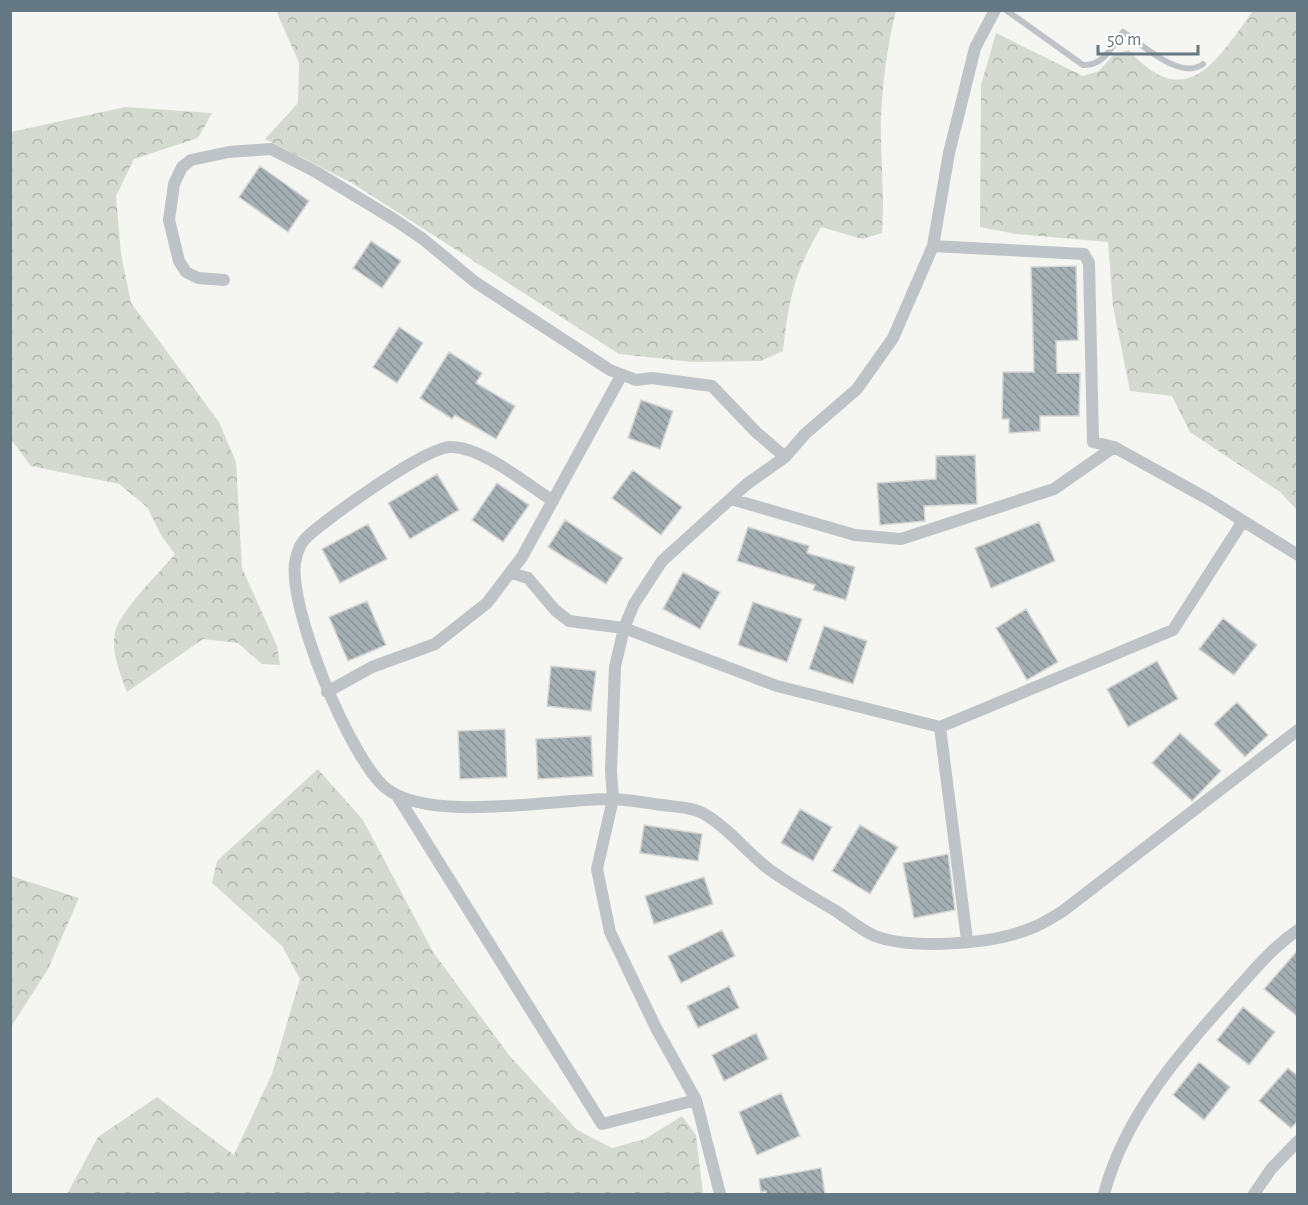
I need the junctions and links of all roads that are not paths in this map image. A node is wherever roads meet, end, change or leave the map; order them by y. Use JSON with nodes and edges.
{"nodes":[{"id":1,"x":995,"y":10,"type":"edge"},
{"id":2,"x":1006,"y":10,"type":"edge"},
{"id":3,"x":1203,"y":64,"type":"dead end"},
{"id":4,"x":933,"y":246,"type":"junction"},
{"id":5,"x":224,"y":280,"type":"dead end"},
{"id":6,"x":621,"y":376,"type":"junction"},
{"id":7,"x":1114,"y":447,"type":"junction"},
{"id":8,"x":785,"y":457,"type":"junction"},
{"id":9,"x":731,"y":499,"type":"junction"},
{"id":10,"x":553,"y":501,"type":"junction"},
{"id":11,"x":1244,"y":521,"type":"junction"},
{"id":12,"x":1298,"y":555,"type":"edge"},
{"id":13,"x":512,"y":573,"type":"junction"},
{"id":14,"x":624,"y":628,"type":"junction"},
{"id":15,"x":327,"y":692,"type":"junction"},
{"id":16,"x":940,"y":727,"type":"junction"},
{"id":17,"x":1298,"y":730,"type":"edge"},
{"id":18,"x":397,"y":796,"type":"junction"},
{"id":19,"x":613,"y":799,"type":"junction"},
{"id":20,"x":1298,"y":930,"type":"edge"},
{"id":21,"x":967,"y":940,"type":"junction"},
{"id":22,"x":696,"y":1100,"type":"junction"},
{"id":23,"x":1298,"y":1141,"type":"edge"},
{"id":24,"x":720,"y":1194,"type":"edge"},
{"id":25,"x":1104,"y":1194,"type":"edge"},
{"id":26,"x":1254,"y":1194,"type":"edge"}],
"edges":[{"from":1,"to":4,"type":"street"},
{"from":2,"to":3,"type":"lane"},
{"from":4,"to":7,"type":"street"},
{"from":4,"to":8,"type":"street"},
{"from":5,"to":6,"type":"street"},
{"from":6,"to":8,"type":"street"},
{"from":6,"to":10,"type":"street"},
{"from":7,"to":9,"type":"street"},
{"from":7,"to":11,"type":"street"},
{"from":8,"to":9,"type":"street"},
{"from":9,"to":14,"type":"street"},
{"from":10,"to":13,"type":"street"},
{"from":10,"to":15,"type":"street"},
{"from":11,"to":12,"type":"street"},
{"from":11,"to":16,"type":"street"},
{"from":13,"to":14,"type":"street"},
{"from":13,"to":15,"type":"street"},
{"from":14,"to":16,"type":"street"},
{"from":14,"to":19,"type":"street"},
{"from":15,"to":18,"type":"street"},
{"from":16,"to":21,"type":"street"},
{"from":17,"to":21,"type":"street"},
{"from":18,"to":19,"type":"street"},
{"from":18,"to":22,"type":"street"},
{"from":19,"to":21,"type":"street"},
{"from":19,"to":22,"type":"street"},
{"from":20,"to":25,"type":"street"},
{"from":22,"to":24,"type":"street"},
{"from":23,"to":26,"type":"street"}]}
